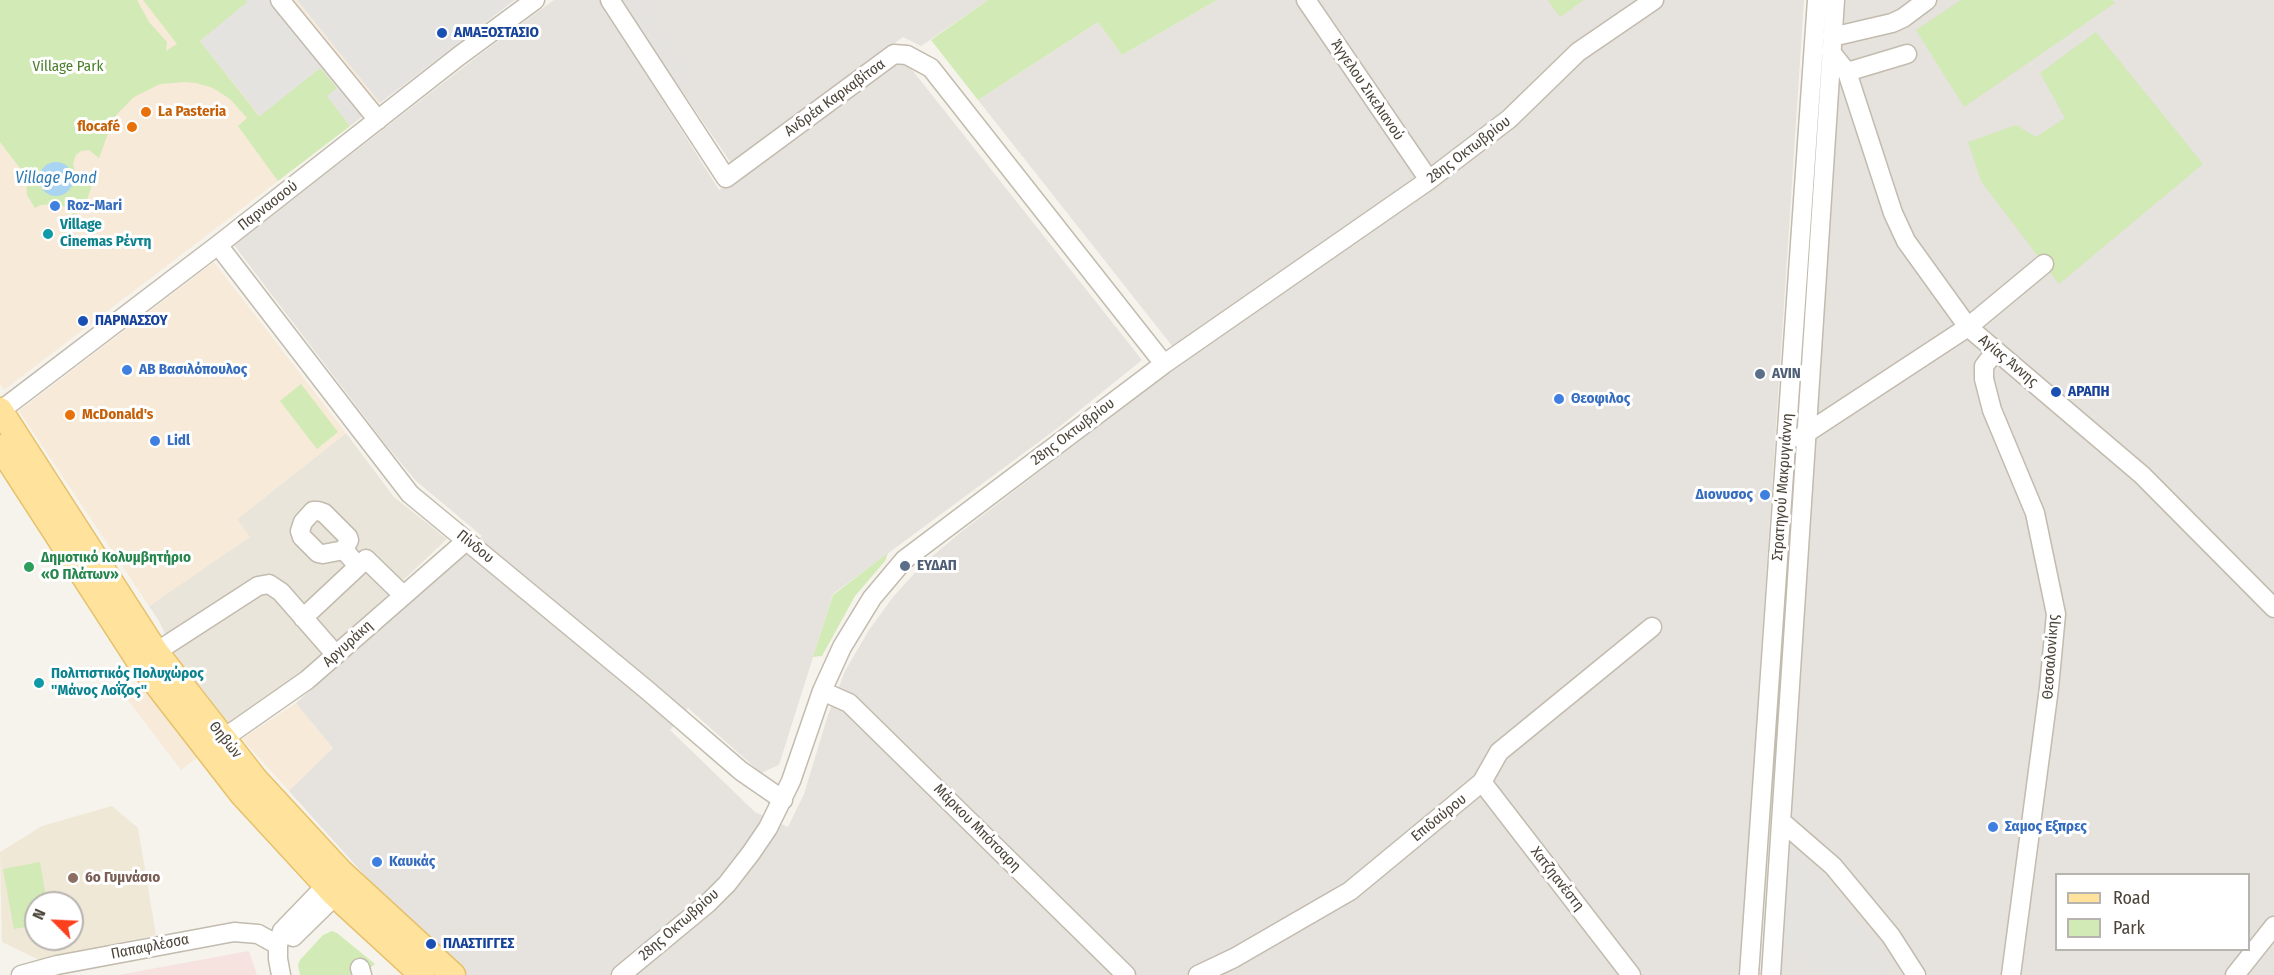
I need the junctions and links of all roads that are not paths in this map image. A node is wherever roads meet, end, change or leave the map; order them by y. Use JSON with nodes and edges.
{"nodes":[{"id":1,"x":280,"y":0,"type":"edge"},
{"id":2,"x":535,"y":0,"type":"edge"},
{"id":3,"x":610,"y":0,"type":"edge"},
{"id":4,"x":1306,"y":0,"type":"edge"},
{"id":5,"x":1654,"y":0,"type":"edge"},
{"id":6,"x":1817,"y":0,"type":"edge"},
{"id":7,"x":1835,"y":0,"type":"edge"},
{"id":8,"x":1927,"y":0,"type":"edge"},
{"id":9,"x":1826,"y":47,"type":"junction"},
{"id":10,"x":1907,"y":54,"type":"dead end"},
{"id":11,"x":1847,"y":72,"type":"junction"},
{"id":12,"x":378,"y":120,"type":"junction"},
{"id":13,"x":1429,"y":180,"type":"junction"},
{"id":14,"x":218,"y":245,"type":"junction"},
{"id":15,"x":2044,"y":264,"type":"dead end"},
{"id":16,"x":1968,"y":327,"type":"junction"},
{"id":17,"x":1995,"y":352,"type":"junction"},
{"id":18,"x":1164,"y":364,"type":"junction"},
{"id":19,"x":0,"y":411,"type":"edge"},
{"id":20,"x":1806,"y":435,"type":"junction"},
{"id":21,"x":1786,"y":446,"type":"junction"},
{"id":22,"x":0,"y":447,"type":"edge"},
{"id":23,"x":466,"y":541,"type":"junction"},
{"id":24,"x":344,"y":550,"type":"dead end"},
{"id":25,"x":358,"y":566,"type":"junction"},
{"id":26,"x":403,"y":595,"type":"junction"},
{"id":27,"x":2274,"y":608,"type":"edge"},
{"id":28,"x":303,"y":618,"type":"junction"},
{"id":29,"x":1652,"y":627,"type":"dead end"},
{"id":30,"x":156,"y":652,"type":"junction"},
{"id":31,"x":336,"y":655,"type":"junction"},
{"id":32,"x":822,"y":691,"type":"junction"},
{"id":33,"x":224,"y":738,"type":"junction"},
{"id":34,"x":1482,"y":782,"type":"junction"},
{"id":35,"x":783,"y":800,"type":"junction"},
{"id":36,"x":1781,"y":821,"type":"junction"},
{"id":37,"x":338,"y":883,"type":"junction"},
{"id":38,"x":2274,"y":926,"type":"edge"},
{"id":39,"x":278,"y":945,"type":"junction"},
{"id":40,"x":21,"y":975,"type":"edge"},
{"id":41,"x":281,"y":975,"type":"edge"},
{"id":42,"x":422,"y":975,"type":"edge"},
{"id":43,"x":453,"y":975,"type":"edge"},
{"id":44,"x":621,"y":975,"type":"edge"},
{"id":45,"x":1126,"y":975,"type":"edge"},
{"id":46,"x":1198,"y":975,"type":"edge"},
{"id":47,"x":1631,"y":975,"type":"edge"},
{"id":48,"x":1749,"y":975,"type":"edge"},
{"id":49,"x":1771,"y":975,"type":"edge"},
{"id":50,"x":1916,"y":975,"type":"edge"},
{"id":51,"x":2011,"y":975,"type":"edge"},
{"id":52,"x":2235,"y":975,"type":"edge"}],
"edges":[{"from":1,"to":12,"type":"street"},
{"from":2,"to":12,"type":"street","name":"Παρνασσού"},
{"from":3,"to":18,"type":"street","name":"Ανδρέα Καρκαβίτσα"},
{"from":4,"to":13,"type":"street","name":"Άγγελου Σικελιανού"},
{"from":5,"to":13,"type":"street","name":"28ης Οκτωβρίου"},
{"from":6,"to":9,"type":"street","name":"Στρατηγού Μακρυγιάννη"},
{"from":7,"to":9,"type":"street","name":"Στρατηγού Μακρυγιάννη"},
{"from":8,"to":9,"type":"street"},
{"from":9,"to":11,"type":"street","name":"Αγίας Άννης"},
{"from":9,"to":20,"type":"street","name":"Στρατηγού Μακρυγιάννη"},
{"from":9,"to":21,"type":"street","name":"Στρατηγού Μακρυγιάννη"},
{"from":10,"to":11,"type":"street"},
{"from":11,"to":16,"type":"street","name":"Αγίας Άννης"},
{"from":12,"to":14,"type":"street","name":"Παρνασσού"},
{"from":13,"to":18,"type":"street","name":"28ης Οκτωβρίου"},
{"from":14,"to":19,"type":"street","name":"Παρνασσού"},
{"from":14,"to":23,"type":"street","name":"Πίνδου"},
{"from":15,"to":16,"type":"street"},
{"from":16,"to":17,"type":"street","name":"Αγίας Άννης"},
{"from":16,"to":20,"type":"street"},
{"from":17,"to":27,"type":"street","name":"Αγίας Άννης"},
{"from":17,"to":51,"type":"street","name":"Θεσσαλονίκης"},
{"from":18,"to":32,"type":"street","name":"28ης Οκτωβρίου"},
{"from":19,"to":30,"type":"main road","name":"Θηβών"},
{"from":20,"to":21,"type":"street"},
{"from":20,"to":36,"type":"street","name":"Στρατηγού Μακρυγιάννη"},
{"from":21,"to":48,"type":"street","name":"Στρατηγού Μακρυγιάννη"},
{"from":22,"to":37,"type":"main road","name":"Θηβών"},
{"from":23,"to":26,"type":"street","name":"Αργυράκη"},
{"from":23,"to":35,"type":"street","name":"Πίνδου"},
{"from":24,"to":25,"type":"street"},
{"from":25,"to":26,"type":"street"},
{"from":25,"to":28,"type":"street"},
{"from":26,"to":31,"type":"street","name":"Αργυράκη"},
{"from":28,"to":30,"type":"street"},
{"from":28,"to":31,"type":"street"},
{"from":29,"to":34,"type":"street","name":"Επιδαύρου"},
{"from":30,"to":33,"type":"main road","name":"Θηβών"},
{"from":31,"to":33,"type":"street","name":"Αργυράκη"},
{"from":32,"to":35,"type":"street","name":"28ης Οκτωβρίου"},
{"from":32,"to":45,"type":"street","name":"Μάρκου Μπότσαρη"},
{"from":33,"to":37,"type":"main road","name":"Θηβών"},
{"from":34,"to":46,"type":"street","name":"Επιδαύρου"},
{"from":34,"to":47,"type":"street","name":"Χατζηανέστη"},
{"from":35,"to":44,"type":"street","name":"28ης Οκτωβρίου"},
{"from":36,"to":49,"type":"street","name":"Στρατηγού Μακρυγιάννη"},
{"from":36,"to":50,"type":"street"},
{"from":37,"to":39,"type":"street"},
{"from":37,"to":42,"type":"main road","name":"Θηβών"},
{"from":37,"to":43,"type":"main road","name":"Θηβών"},
{"from":38,"to":52,"type":"street"},
{"from":39,"to":40,"type":"street","name":"Παπαφλέσσα"},
{"from":39,"to":41,"type":"street"}]}
